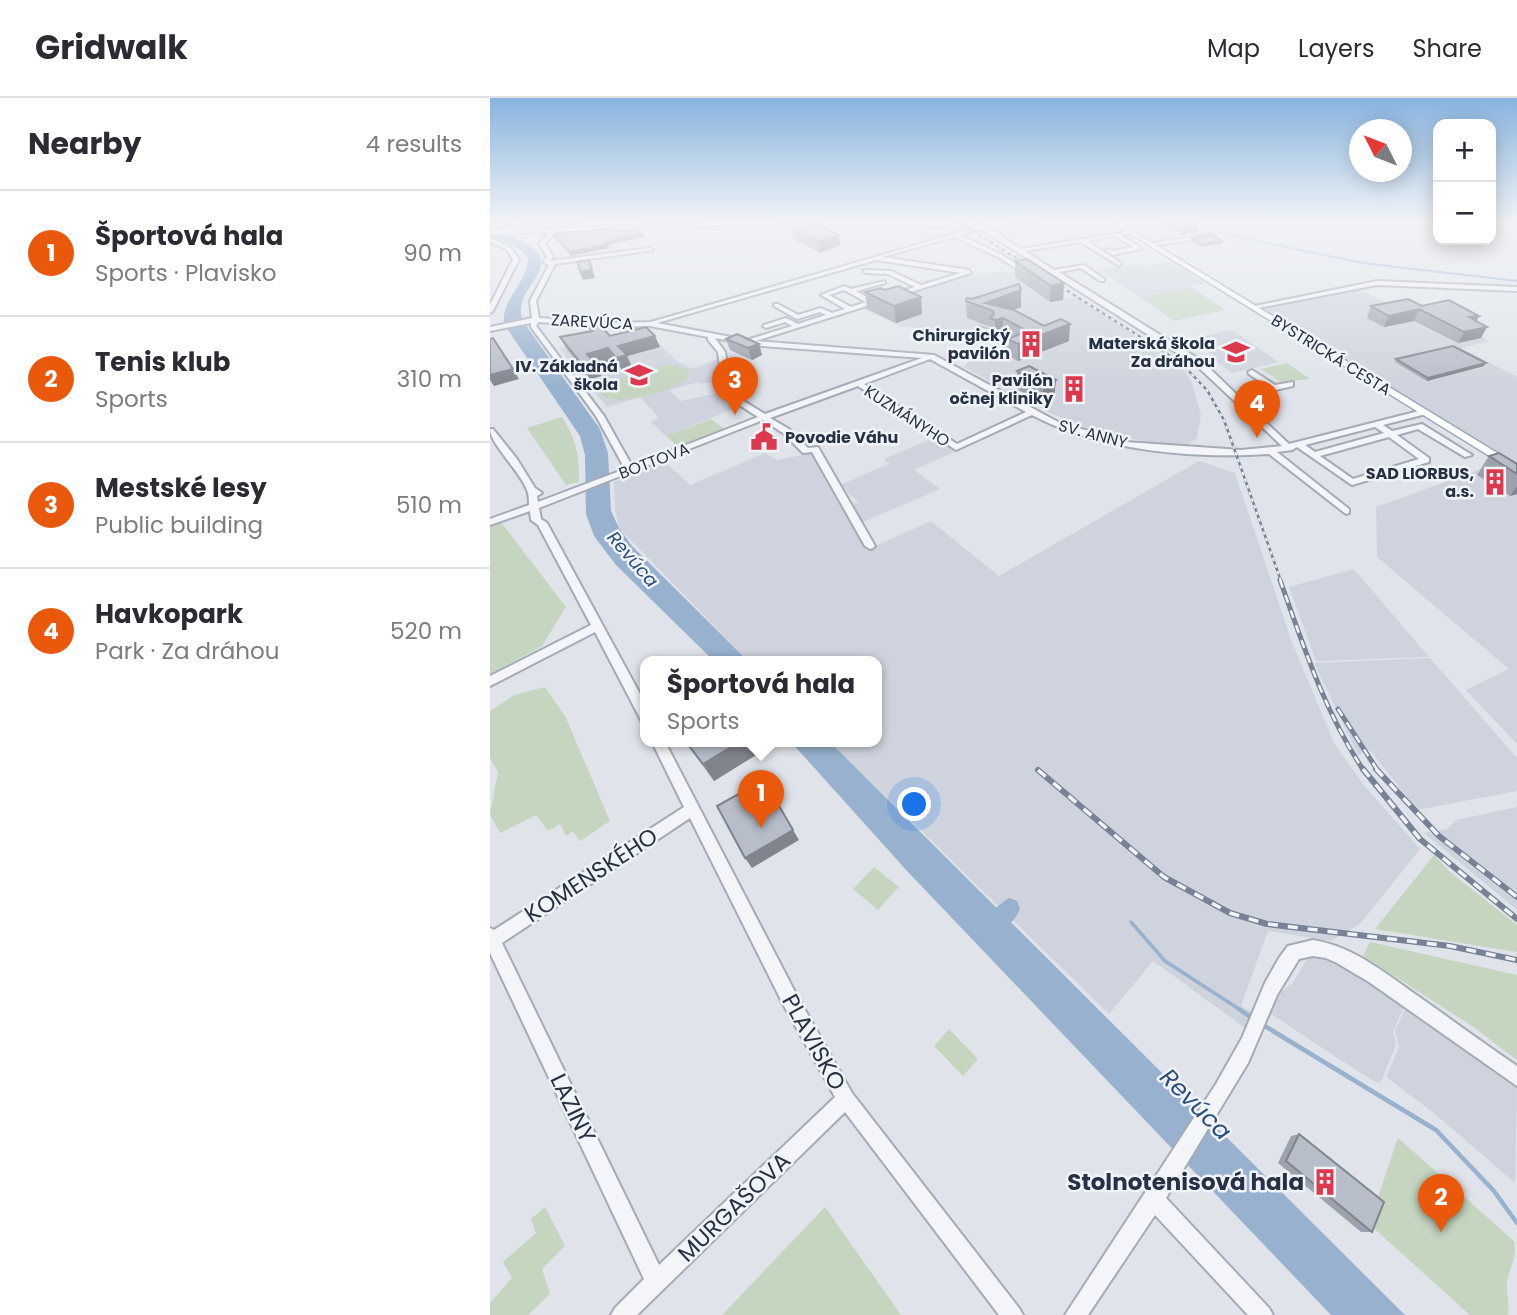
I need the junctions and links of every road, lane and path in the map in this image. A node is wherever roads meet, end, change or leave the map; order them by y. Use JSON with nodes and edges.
{"nodes":[{"id":1,"x":507,"y":277,"type":"edge"},
{"id":2,"x":544,"y":277,"type":"edge"},
{"id":3,"x":806,"y":277,"type":"edge"},
{"id":4,"x":873,"y":277,"type":"edge"},
{"id":5,"x":875,"y":277,"type":"edge"},
{"id":6,"x":899,"y":277,"type":"edge"},
{"id":7,"x":955,"y":277,"type":"edge"},
{"id":8,"x":1060,"y":277,"type":"edge"},
{"id":9,"x":1099,"y":277,"type":"edge"},
{"id":10,"x":1204,"y":277,"type":"edge"},
{"id":11,"x":1102,"y":279,"type":"dead end"},
{"id":12,"x":893,"y":287,"type":"junction"},
{"id":13,"x":922,"y":288,"type":"junction"},
{"id":14,"x":1517,"y":289,"type":"edge"},
{"id":15,"x":850,"y":292,"type":"junction"},
{"id":16,"x":905,"y":293,"type":"junction"},
{"id":17,"x":860,"y":297,"type":"junction"},
{"id":18,"x":872,"y":303,"type":"junction"},
{"id":19,"x":776,"y":305,"type":"dead end"},
{"id":20,"x":1253,"y":307,"type":"junction"},
{"id":21,"x":852,"y":310,"type":"junction"},
{"id":22,"x":490,"y":311,"type":"edge"},
{"id":23,"x":832,"y":316,"type":"junction"},
{"id":24,"x":534,"y":320,"type":"junction"},
{"id":25,"x":650,"y":324,"type":"junction"},
{"id":26,"x":766,"y":326,"type":"dead end"},
{"id":27,"x":797,"y":327,"type":"junction"},
{"id":28,"x":981,"y":327,"type":"dead end"},
{"id":29,"x":490,"y":330,"type":"edge"},
{"id":30,"x":989,"y":331,"type":"edge"},
{"id":31,"x":712,"y":335,"type":"junction"},
{"id":32,"x":1000,"y":338,"type":"dead end"},
{"id":33,"x":746,"y":342,"type":"junction"},
{"id":34,"x":1007,"y":345,"type":"edge"},
{"id":35,"x":720,"y":350,"type":"junction"},
{"id":36,"x":931,"y":357,"type":"junction"},
{"id":37,"x":1252,"y":372,"type":"dead end"},
{"id":38,"x":859,"y":384,"type":"junction"},
{"id":39,"x":1290,"y":384,"type":"dead end"},
{"id":40,"x":1275,"y":388,"type":"junction"},
{"id":41,"x":1234,"y":397,"type":"junction"},
{"id":42,"x":1032,"y":412,"type":"junction"},
{"id":43,"x":1423,"y":412,"type":"junction"},
{"id":44,"x":766,"y":418,"type":"junction"},
{"id":45,"x":1377,"y":424,"type":"junction"},
{"id":46,"x":490,"y":432,"type":"edge"},
{"id":47,"x":1391,"y":434,"type":"junction"},
{"id":48,"x":1300,"y":445,"type":"junction"},
{"id":49,"x":1289,"y":447,"type":"junction"},
{"id":50,"x":1271,"y":451,"type":"junction"},
{"id":51,"x":1314,"y":455,"type":"junction"},
{"id":52,"x":1468,"y":455,"type":"dead end"},
{"id":53,"x":630,"y":470,"type":"junction"},
{"id":54,"x":1517,"y":470,"type":"edge"},
{"id":55,"x":584,"y":489,"type":"joint"},
{"id":56,"x":538,"y":506,"type":"junction"},
{"id":57,"x":1346,"y":511,"type":"dead end"},
{"id":58,"x":490,"y":522,"type":"edge"},
{"id":59,"x":870,"y":546,"type":"dead end"},
{"id":60,"x":598,"y":626,"type":"junction"},
{"id":61,"x":490,"y":681,"type":"edge"},
{"id":62,"x":640,"y":706,"type":"edge"},
{"id":63,"x":661,"y":747,"type":"edge"},
{"id":64,"x":692,"y":808,"type":"junction"},
{"id":65,"x":491,"y":939,"type":"edge"},
{"id":66,"x":1343,"y":957,"type":"joint"},
{"id":67,"x":1262,"y":1016,"type":"joint"},
{"id":68,"x":1517,"y":1077,"type":"edge"},
{"id":69,"x":846,"y":1099,"type":"junction"},
{"id":70,"x":1152,"y":1198,"type":"junction"},
{"id":71,"x":656,"y":1281,"type":"junction"},
{"id":72,"x":622,"y":1315,"type":"edge"},
{"id":73,"x":1012,"y":1315,"type":"edge"},
{"id":74,"x":1076,"y":1315,"type":"edge"},
{"id":75,"x":1262,"y":1315,"type":"edge"}],
"edges":[{"from":1,"to":22,"type":"street"},
{"from":2,"to":24,"type":"street","name":"ZAREVÚCA"},
{"from":3,"to":25,"type":"street"},
{"from":4,"to":15,"type":"street"},
{"from":5,"to":12,"type":"street"},
{"from":6,"to":13,"type":"street"},
{"from":7,"to":13,"type":"street"},
{"from":8,"to":41,"type":"street"},
{"from":9,"to":11,"type":"street"},
{"from":10,"to":20,"type":"main road","name":"BYSTRICKÁ CESTA"},
{"from":12,"to":16,"type":"street"},
{"from":12,"to":17,"type":"street"},
{"from":13,"to":16,"type":"street"},
{"from":14,"to":20,"type":"street"},
{"from":15,"to":17,"type":"street"},
{"from":15,"to":21,"type":"street"},
{"from":16,"to":18,"type":"street"},
{"from":17,"to":18,"type":"street"},
{"from":18,"to":21,"type":"street"},
{"from":19,"to":23,"type":"street"},
{"from":20,"to":43,"type":"main road","name":"BYSTRICKÁ CESTA"},
{"from":21,"to":23,"type":"street"},
{"from":23,"to":27,"type":"street"},
{"from":24,"to":25,"type":"street","name":"ZAREVÚCA"},
{"from":24,"to":29,"type":"street"},
{"from":24,"to":53,"type":"street","name":"ZAREVÚCA"},
{"from":25,"to":31,"type":"street"},
{"from":26,"to":27,"type":"street"},
{"from":27,"to":33,"type":"street"},
{"from":28,"to":30,"type":"street"},
{"from":31,"to":33,"type":"street"},
{"from":31,"to":35,"type":"street"},
{"from":32,"to":34,"type":"street"},
{"from":33,"to":35,"type":"street"},
{"from":33,"to":36,"type":"street"},
{"from":35,"to":44,"type":"street"},
{"from":36,"to":38,"type":"street","name":"BOTTOVA"},
{"from":36,"to":42,"type":"street","name":"SV. ANNY"},
{"from":37,"to":40,"type":"street"},
{"from":38,"to":42,"type":"street","name":"KUZMÁNYHO"},
{"from":38,"to":44,"type":"street","name":"BOTTOVA"},
{"from":39,"to":40,"type":"street"},
{"from":40,"to":41,"type":"street"},
{"from":41,"to":49,"type":"street"},
{"from":42,"to":50,"type":"street","name":"SV. ANNY"},
{"from":43,"to":45,"type":"street","name":"BYSTRICKÁ CESTA"},
{"from":43,"to":54,"type":"main road","name":"BYSTRICKÁ CESTA"},
{"from":44,"to":53,"type":"street","name":"BOTTOVA"},
{"from":44,"to":59,"type":"street"},
{"from":45,"to":47,"type":"street","name":"BYSTRICKÁ CESTA"},
{"from":45,"to":48,"type":"street","name":"BYSTRICKÁ CESTA"},
{"from":46,"to":56,"type":"street"},
{"from":47,"to":51,"type":"street"},
{"from":47,"to":51,"type":"street","name":"BYSTRICKÁ CESTA"},
{"from":47,"to":52,"type":"street"},
{"from":48,"to":49,"type":"street","name":"BYSTRICKÁ CESTA"},
{"from":48,"to":51,"type":"street","name":"BYSTRICKÁ CESTA"},
{"from":49,"to":50,"type":"street","name":"BYSTRICKÁ CESTA"},
{"from":50,"to":57,"type":"street"},
{"from":53,"to":55,"type":"street","name":"BOTTOVA"},
{"from":55,"to":56,"type":"street","name":"BOTTOVA"},
{"from":56,"to":58,"type":"street","name":"BOTTOVA"},
{"from":56,"to":60,"type":"street"},
{"from":60,"to":61,"type":"street"},
{"from":60,"to":62,"type":"street"},
{"from":63,"to":64,"type":"street","name":"PLAVISKO"},
{"from":64,"to":65,"type":"street","name":"KOMENSKÉHO"},
{"from":64,"to":69,"type":"street","name":"PLAVISKO"},
{"from":65,"to":71,"type":"street","name":"LAZINY"},
{"from":66,"to":67,"type":"street"},
{"from":66,"to":68,"type":"street"},
{"from":67,"to":70,"type":"street"},
{"from":69,"to":71,"type":"street","name":"MURGAŠOVA"},
{"from":69,"to":73,"type":"street","name":"PLAVISKO"},
{"from":70,"to":74,"type":"street"},
{"from":70,"to":75,"type":"street"},
{"from":71,"to":72,"type":"street","name":"MURGAŠOVA"}]}
